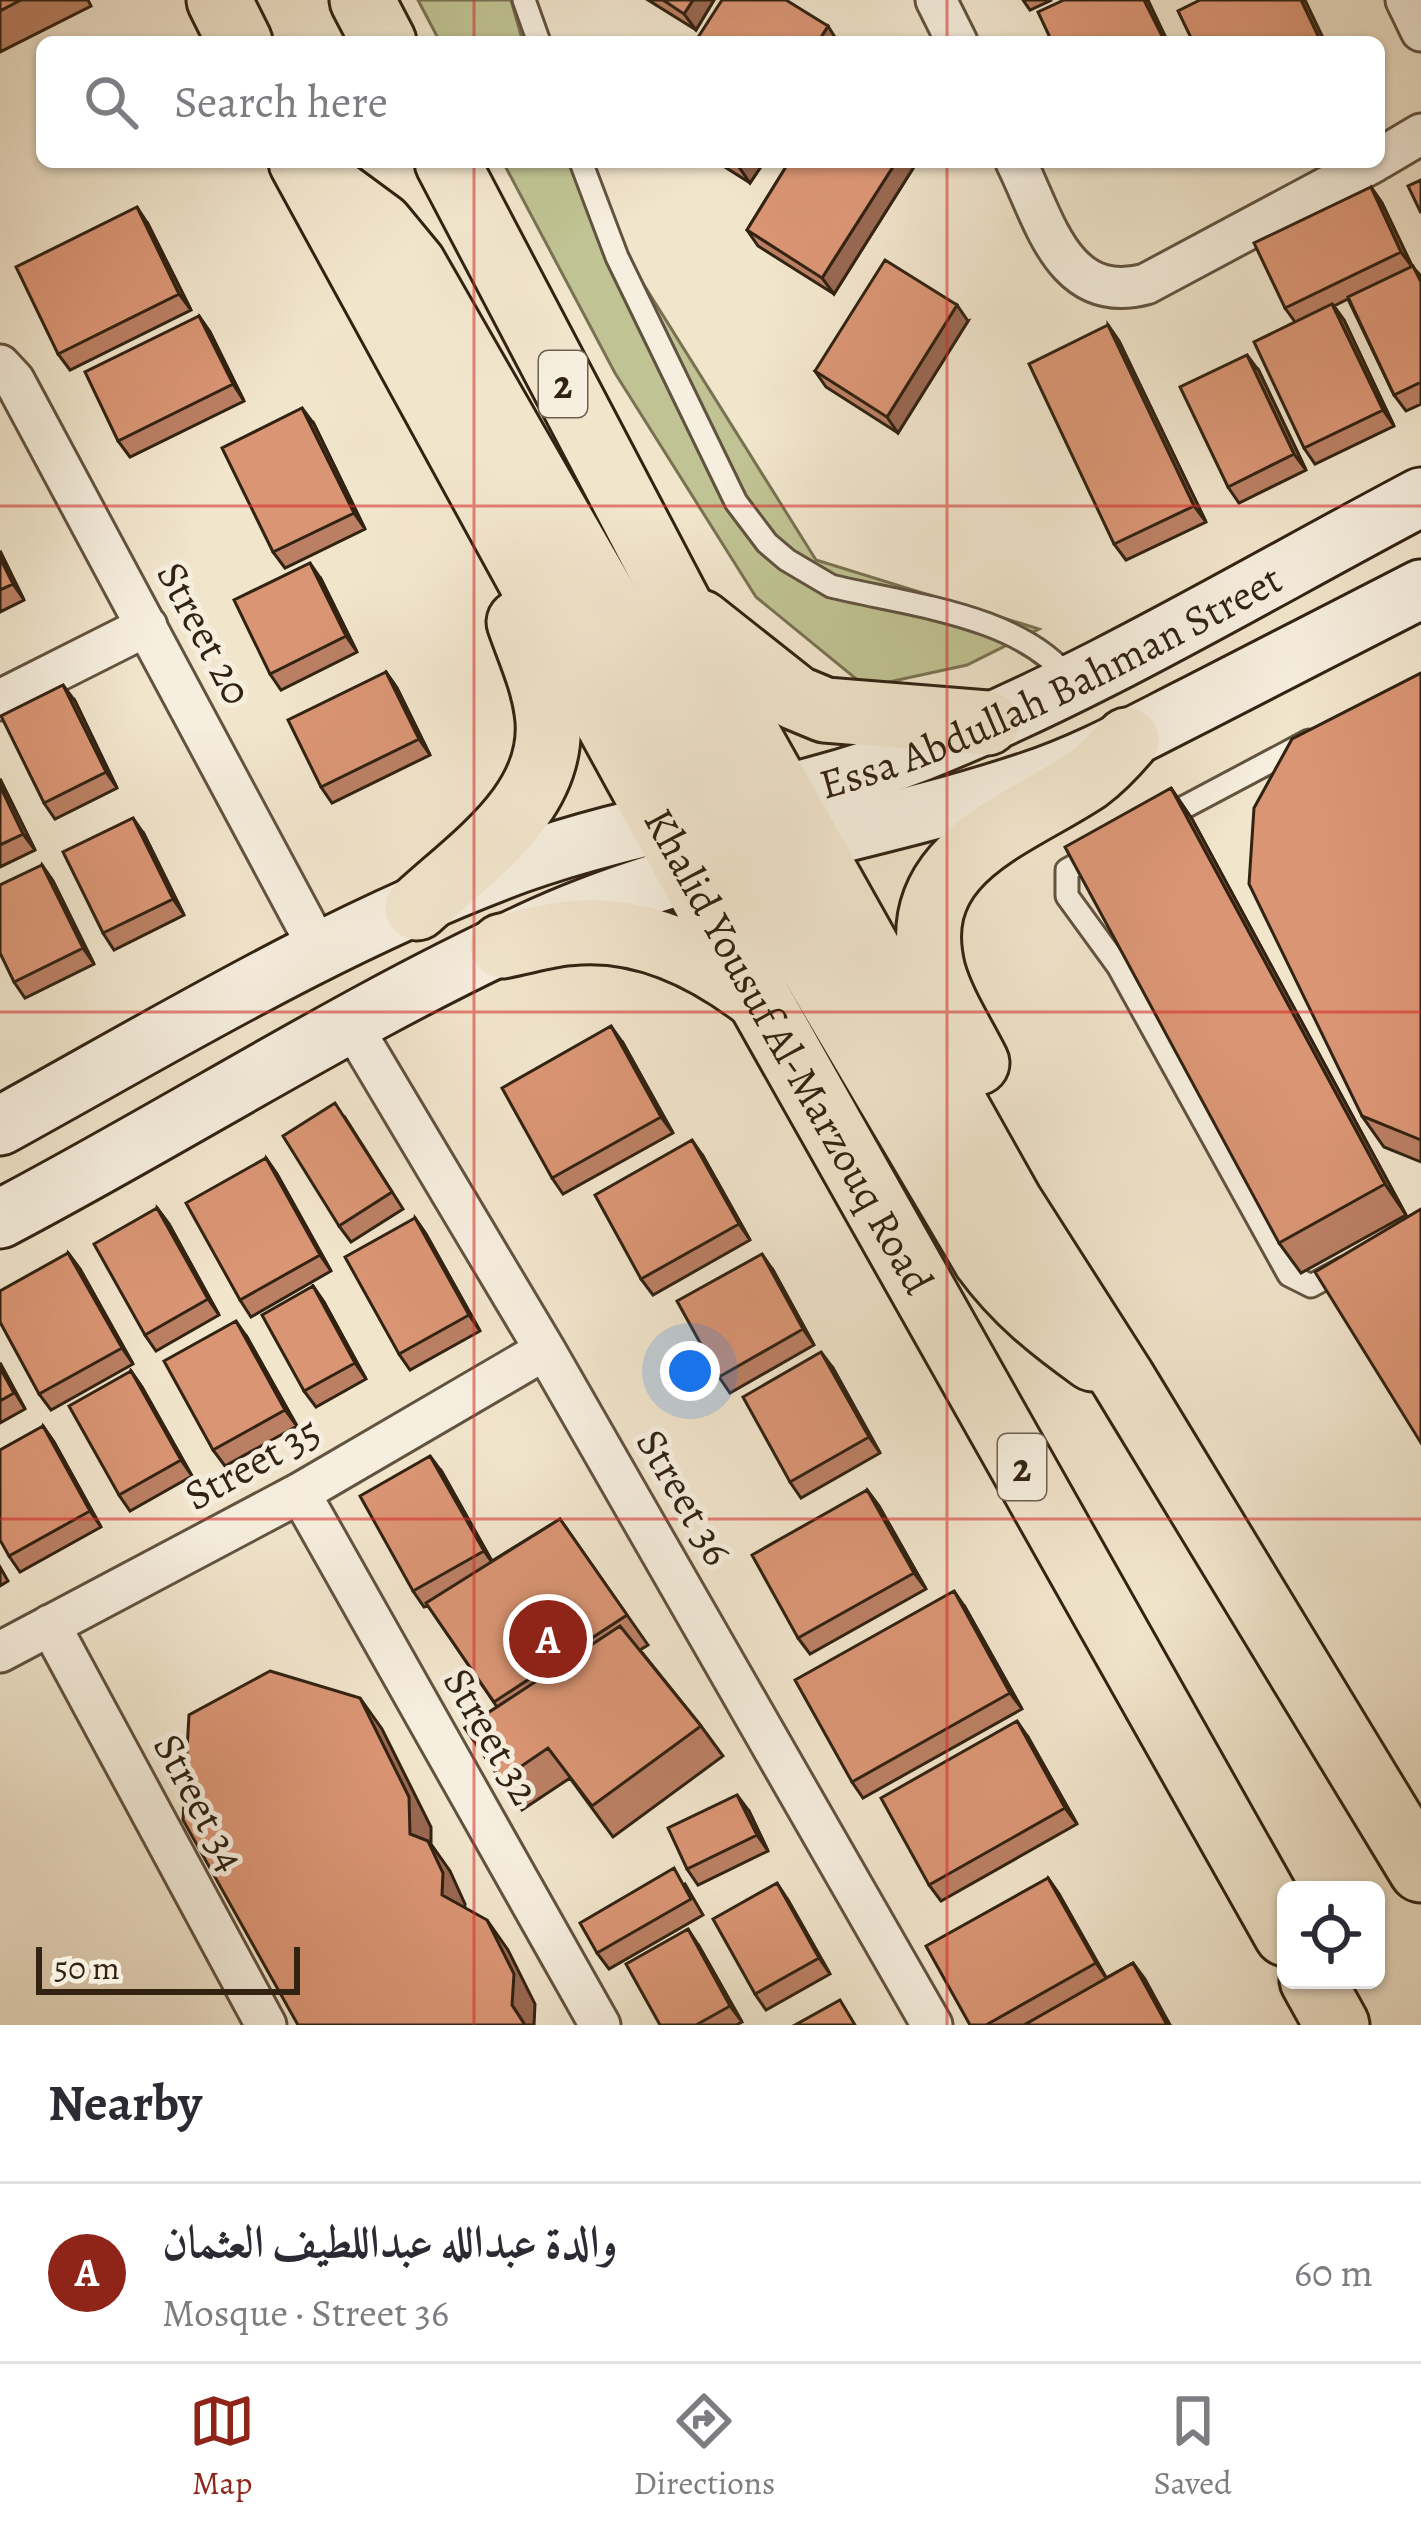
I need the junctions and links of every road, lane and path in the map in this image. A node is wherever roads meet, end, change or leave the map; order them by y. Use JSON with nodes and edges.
{"nodes":[{"id":1,"x":218,"y":0,"type":"edge"},
{"id":2,"x":362,"y":0,"type":"edge"},
{"id":3,"x":524,"y":0,"type":"edge"},
{"id":4,"x":936,"y":0,"type":"edge"},
{"id":5,"x":1406,"y":0,"type":"edge"},
{"id":6,"x":1421,"y":31,"type":"edge"},
{"id":7,"x":237,"y":36,"type":"edge"},
{"id":8,"x":381,"y":36,"type":"edge"},
{"id":9,"x":536,"y":36,"type":"edge"},
{"id":10,"x":954,"y":36,"type":"edge"},
{"id":11,"x":1421,"y":134,"type":"edge"},
{"id":12,"x":1385,"y":155,"type":"edge"},
{"id":13,"x":304,"y":168,"type":"edge"},
{"id":14,"x":450,"y":168,"type":"edge"},
{"id":15,"x":583,"y":168,"type":"edge"},
{"id":16,"x":1019,"y":168,"type":"edge"},
{"id":17,"x":1361,"y":168,"type":"edge"},
{"id":18,"x":0,"y":365,"type":"edge"},
{"id":19,"x":1421,"y":497,"type":"edge"},
{"id":20,"x":512,"y":550,"type":"junction"},
{"id":21,"x":1421,"y":589,"type":"edge"},
{"id":22,"x":680,"y":606,"type":"junction"},
{"id":23,"x":147,"y":626,"type":"junction"},
{"id":24,"x":1072,"y":682,"type":"junction"},
{"id":25,"x":0,"y":700,"type":"edge"},
{"id":26,"x":987,"y":723,"type":"junction"},
{"id":27,"x":1336,"y":726,"type":"edge"},
{"id":28,"x":1127,"y":740,"type":"junction"},
{"id":29,"x":1149,"y":826,"type":"edge"},
{"id":30,"x":735,"y":832,"type":"junction"},
{"id":31,"x":1108,"y":848,"type":"edge"},
{"id":32,"x":417,"y":908,"type":"junction"},
{"id":33,"x":502,"y":946,"type":"junction"},
{"id":34,"x":320,"y":951,"type":"junction"},
{"id":35,"x":759,"y":999,"type":"junction"},
{"id":36,"x":349,"y":1021,"type":"junction"},
{"id":37,"x":53,"y":1097,"type":"junction"},
{"id":38,"x":0,"y":1126,"type":"edge"},
{"id":39,"x":0,"y":1156,"type":"edge"},
{"id":40,"x":91,"y":1172,"type":"junction"},
{"id":41,"x":1010,"y":1202,"type":"junction"},
{"id":42,"x":0,"y":1217,"type":"edge"},
{"id":43,"x":1366,"y":1255,"type":"edge"},
{"id":44,"x":545,"y":1350,"type":"junction"},
{"id":45,"x":1123,"y":1379,"type":"junction"},
{"id":46,"x":300,"y":1493,"type":"junction"},
{"id":47,"x":50,"y":1625,"type":"junction"},
{"id":48,"x":0,"y":1652,"type":"edge"},
{"id":49,"x":1421,"y":1870,"type":"edge"},
{"id":50,"x":1277,"y":1918,"type":"edge"},
{"id":51,"x":1317,"y":1989,"type":"edge"},
{"id":52,"x":266,"y":2025,"type":"edge"},
{"id":53,"x":600,"y":2025,"type":"edge"},
{"id":54,"x":932,"y":2025,"type":"edge"},
{"id":55,"x":1337,"y":2025,"type":"edge"}],
"edges":[{"from":1,"to":7,"type":"main road"},
{"from":2,"to":8,"type":"main road"},
{"from":3,"to":9,"type":"lane"},
{"from":4,"to":10,"type":"street"},
{"from":5,"to":6,"type":"street"},
{"from":11,"to":12,"type":"street"},
{"from":13,"to":20,"type":"main road","name":"Khalid Yousuf Al-Marzouq Road","number":"2"},
{"from":13,"to":30,"type":"main road"},
{"from":14,"to":22,"type":"main road","name":"Khalid Yousuf Al-Marzouq Road","number":"2"},
{"from":15,"to":24,"type":"lane"},
{"from":16,"to":17,"type":"street"},
{"from":18,"to":23,"type":"street","name":"Street 20"},
{"from":19,"to":24,"type":"street","name":"Essa Abdullah Bahman Street"},
{"from":20,"to":30,"type":"main road","name":"Khalid Yousuf Al-Marzouq Road","number":"2"},
{"from":20,"to":32,"type":"main road"},
{"from":21,"to":28,"type":"street","name":"Essa Abdullah Bahman Street"},
{"from":22,"to":26,"type":"main road"},
{"from":22,"to":30,"type":"main road","name":"Khalid Yousuf Al-Marzouq Road","number":"2"},
{"from":23,"to":25,"type":"street"},
{"from":23,"to":34,"type":"street","name":"Street 20"},
{"from":24,"to":26,"type":"street","name":"Essa Abdullah Bahman Street"},
{"from":26,"to":30,"type":"street","name":"Essa Abdullah Bahman Street"},
{"from":27,"to":29,"type":"lane"},
{"from":28,"to":30,"type":"street","name":"Essa Abdullah Bahman Street"},
{"from":28,"to":41,"type":"main road"},
{"from":30,"to":32,"type":"street"},
{"from":30,"to":33,"type":"street"},
{"from":30,"to":35,"type":"main road","name":"Khalid Yousuf Al-Marzouq Road","number":"2"},
{"from":30,"to":41,"type":"main road","name":"Khalid Yousuf Al-Marzouq Road","number":"2"},
{"from":30,"to":45,"type":"main road"},
{"from":31,"to":43,"type":"lane"},
{"from":32,"to":34,"type":"street"},
{"from":33,"to":35,"type":"main road"},
{"from":33,"to":36,"type":"street"},
{"from":34,"to":37,"type":"street"},
{"from":35,"to":50,"type":"main road","name":"Khalid Yousuf Al-Marzouq Road","number":"2"},
{"from":36,"to":40,"type":"street"},
{"from":36,"to":44,"type":"street","name":"Street 36"},
{"from":37,"to":38,"type":"street"},
{"from":37,"to":40,"type":"street"},
{"from":39,"to":42,"type":"street"},
{"from":40,"to":42,"type":"street"},
{"from":41,"to":45,"type":"main road","name":"Khalid Yousuf Al-Marzouq Road","number":"2"},
{"from":44,"to":46,"type":"street","name":"Street 35"},
{"from":44,"to":54,"type":"street","name":"Street 36"},
{"from":45,"to":49,"type":"main road","name":"Khalid Yousuf Al-Marzouq Road","number":"2"},
{"from":46,"to":47,"type":"street","name":"Street 35"},
{"from":46,"to":53,"type":"street","name":"Street 32"},
{"from":47,"to":48,"type":"street","name":"Street 35"},
{"from":47,"to":52,"type":"street","name":"Street 34"},
{"from":51,"to":55,"type":"main road"}]}
